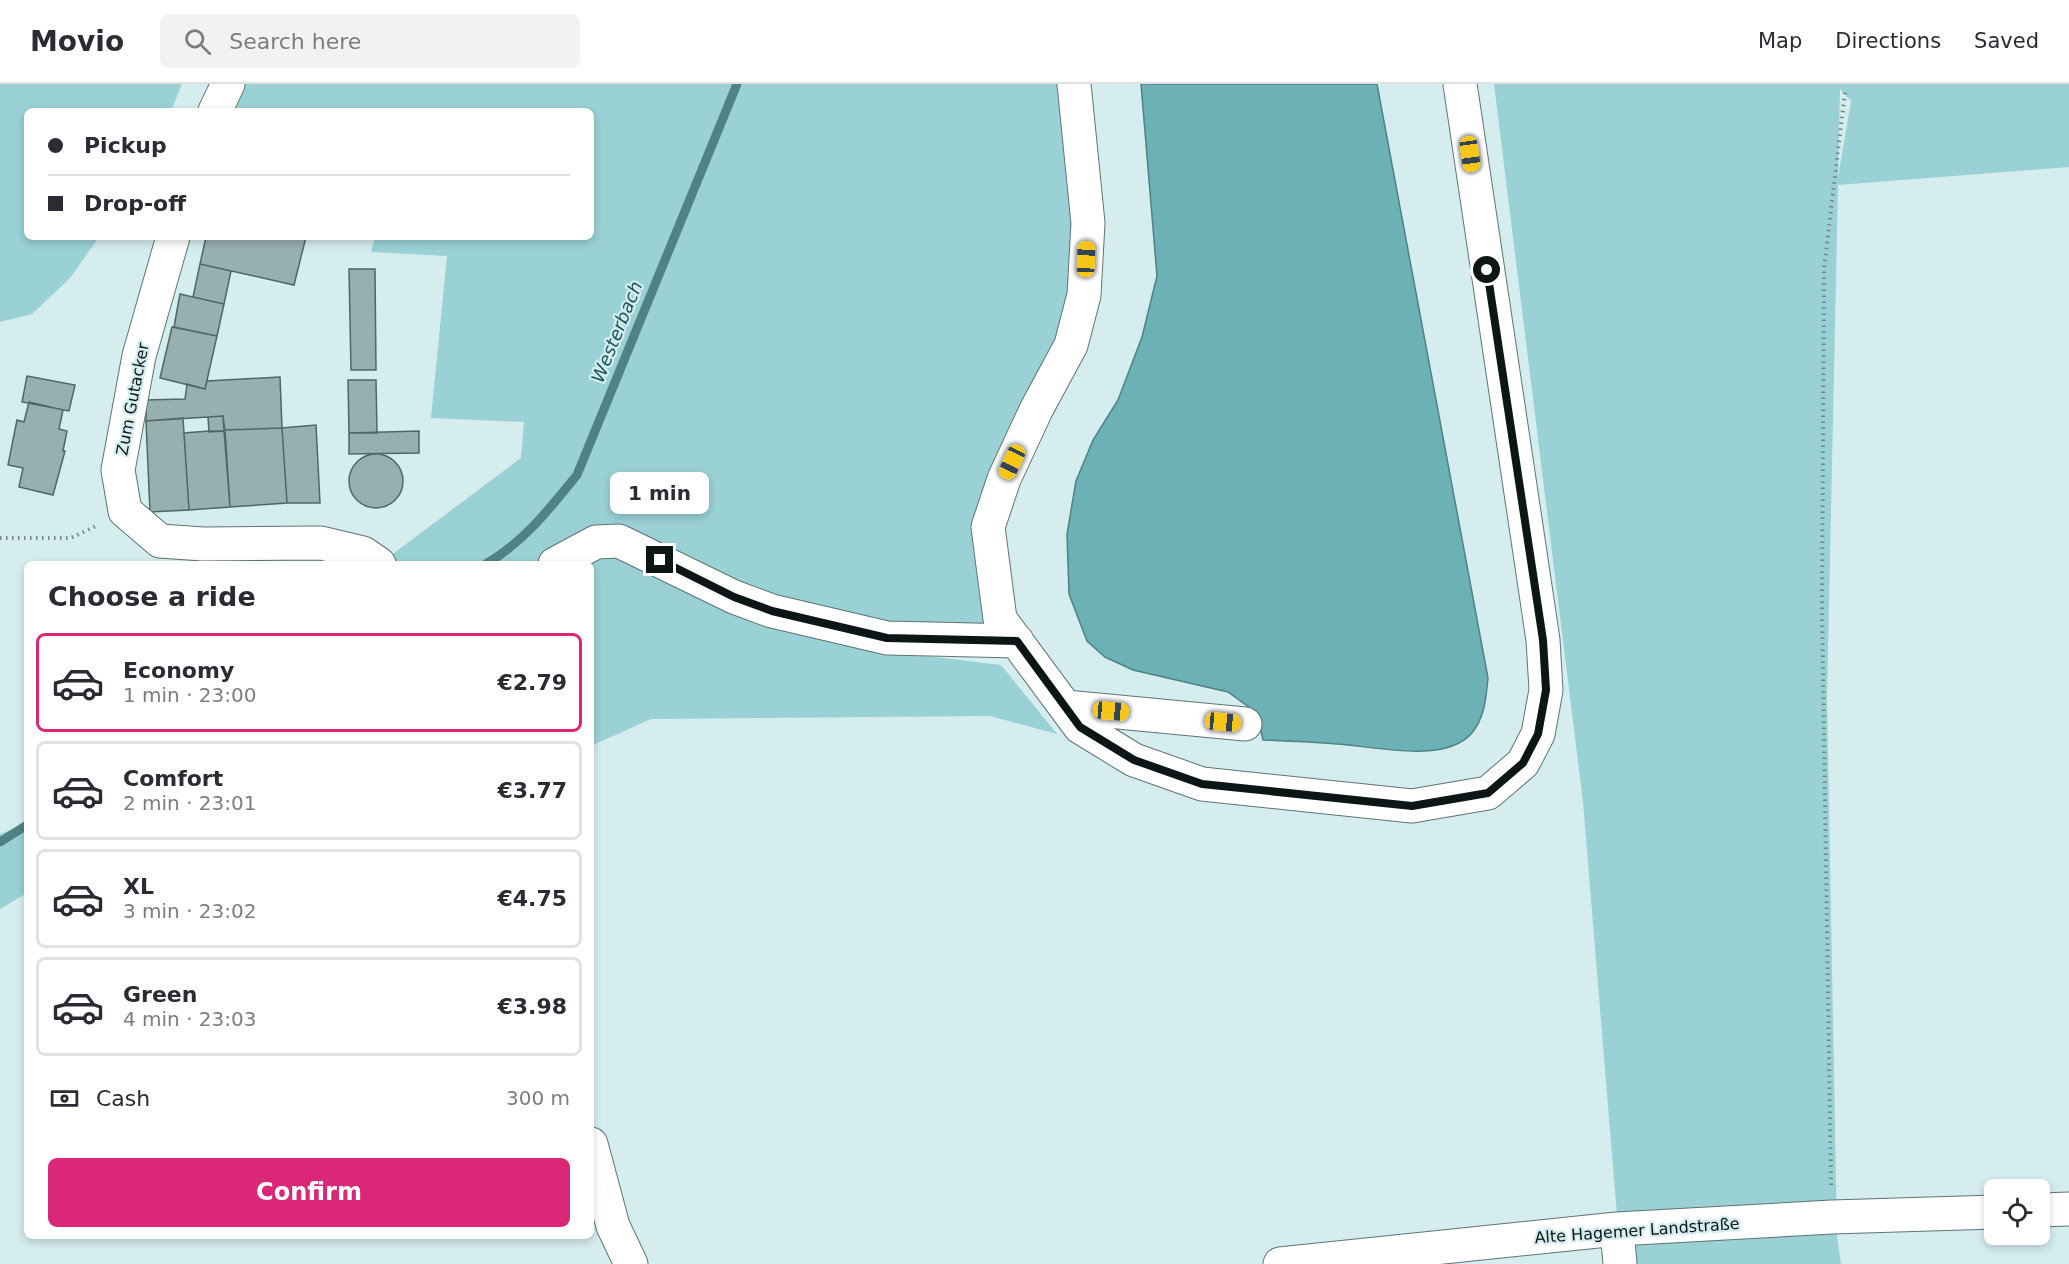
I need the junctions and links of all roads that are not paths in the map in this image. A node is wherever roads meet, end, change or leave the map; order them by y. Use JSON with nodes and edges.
{"nodes":[{"id":1,"x":228,"y":84,"type":"edge"},
{"id":2,"x":1074,"y":84,"type":"edge"},
{"id":3,"x":1460,"y":84,"type":"edge"},
{"id":4,"x":216,"y":108,"type":"edge"},
{"id":5,"x":172,"y":240,"type":"edge"},
{"id":6,"x":374,"y":561,"type":"edge"},
{"id":7,"x":561,"y":561,"type":"edge"},
{"id":8,"x":1017,"y":641,"type":"junction"},
{"id":9,"x":1066,"y":707,"type":"junction"},
{"id":10,"x":1245,"y":724,"type":"dead end"},
{"id":11,"x":594,"y":1155,"type":"edge"},
{"id":12,"x":2069,"y":1209,"type":"edge"},
{"id":13,"x":2050,"y":1210,"type":"edge"},
{"id":14,"x":1984,"y":1212,"type":"edge"},
{"id":15,"x":1617,"y":1229,"type":"junction"},
{"id":16,"x":631,"y":1264,"type":"edge"},
{"id":17,"x":1280,"y":1264,"type":"edge"},
{"id":18,"x":1620,"y":1264,"type":"edge"}],
"edges":[{"from":1,"to":4,"type":"street"},
{"from":2,"to":8,"type":"street"},
{"from":3,"to":9,"type":"street"},
{"from":5,"to":6,"type":"street","name":"Zum Gutacker"},
{"from":7,"to":8,"type":"street"},
{"from":8,"to":9,"type":"street"},
{"from":9,"to":10,"type":"street"},
{"from":11,"to":16,"type":"street"},
{"from":12,"to":13,"type":"street"},
{"from":14,"to":15,"type":"street","name":"Alte Hagemer Landstraße"},
{"from":15,"to":17,"type":"street","name":"Alte Hagemer Landstraße"},
{"from":15,"to":18,"type":"street"}]}
